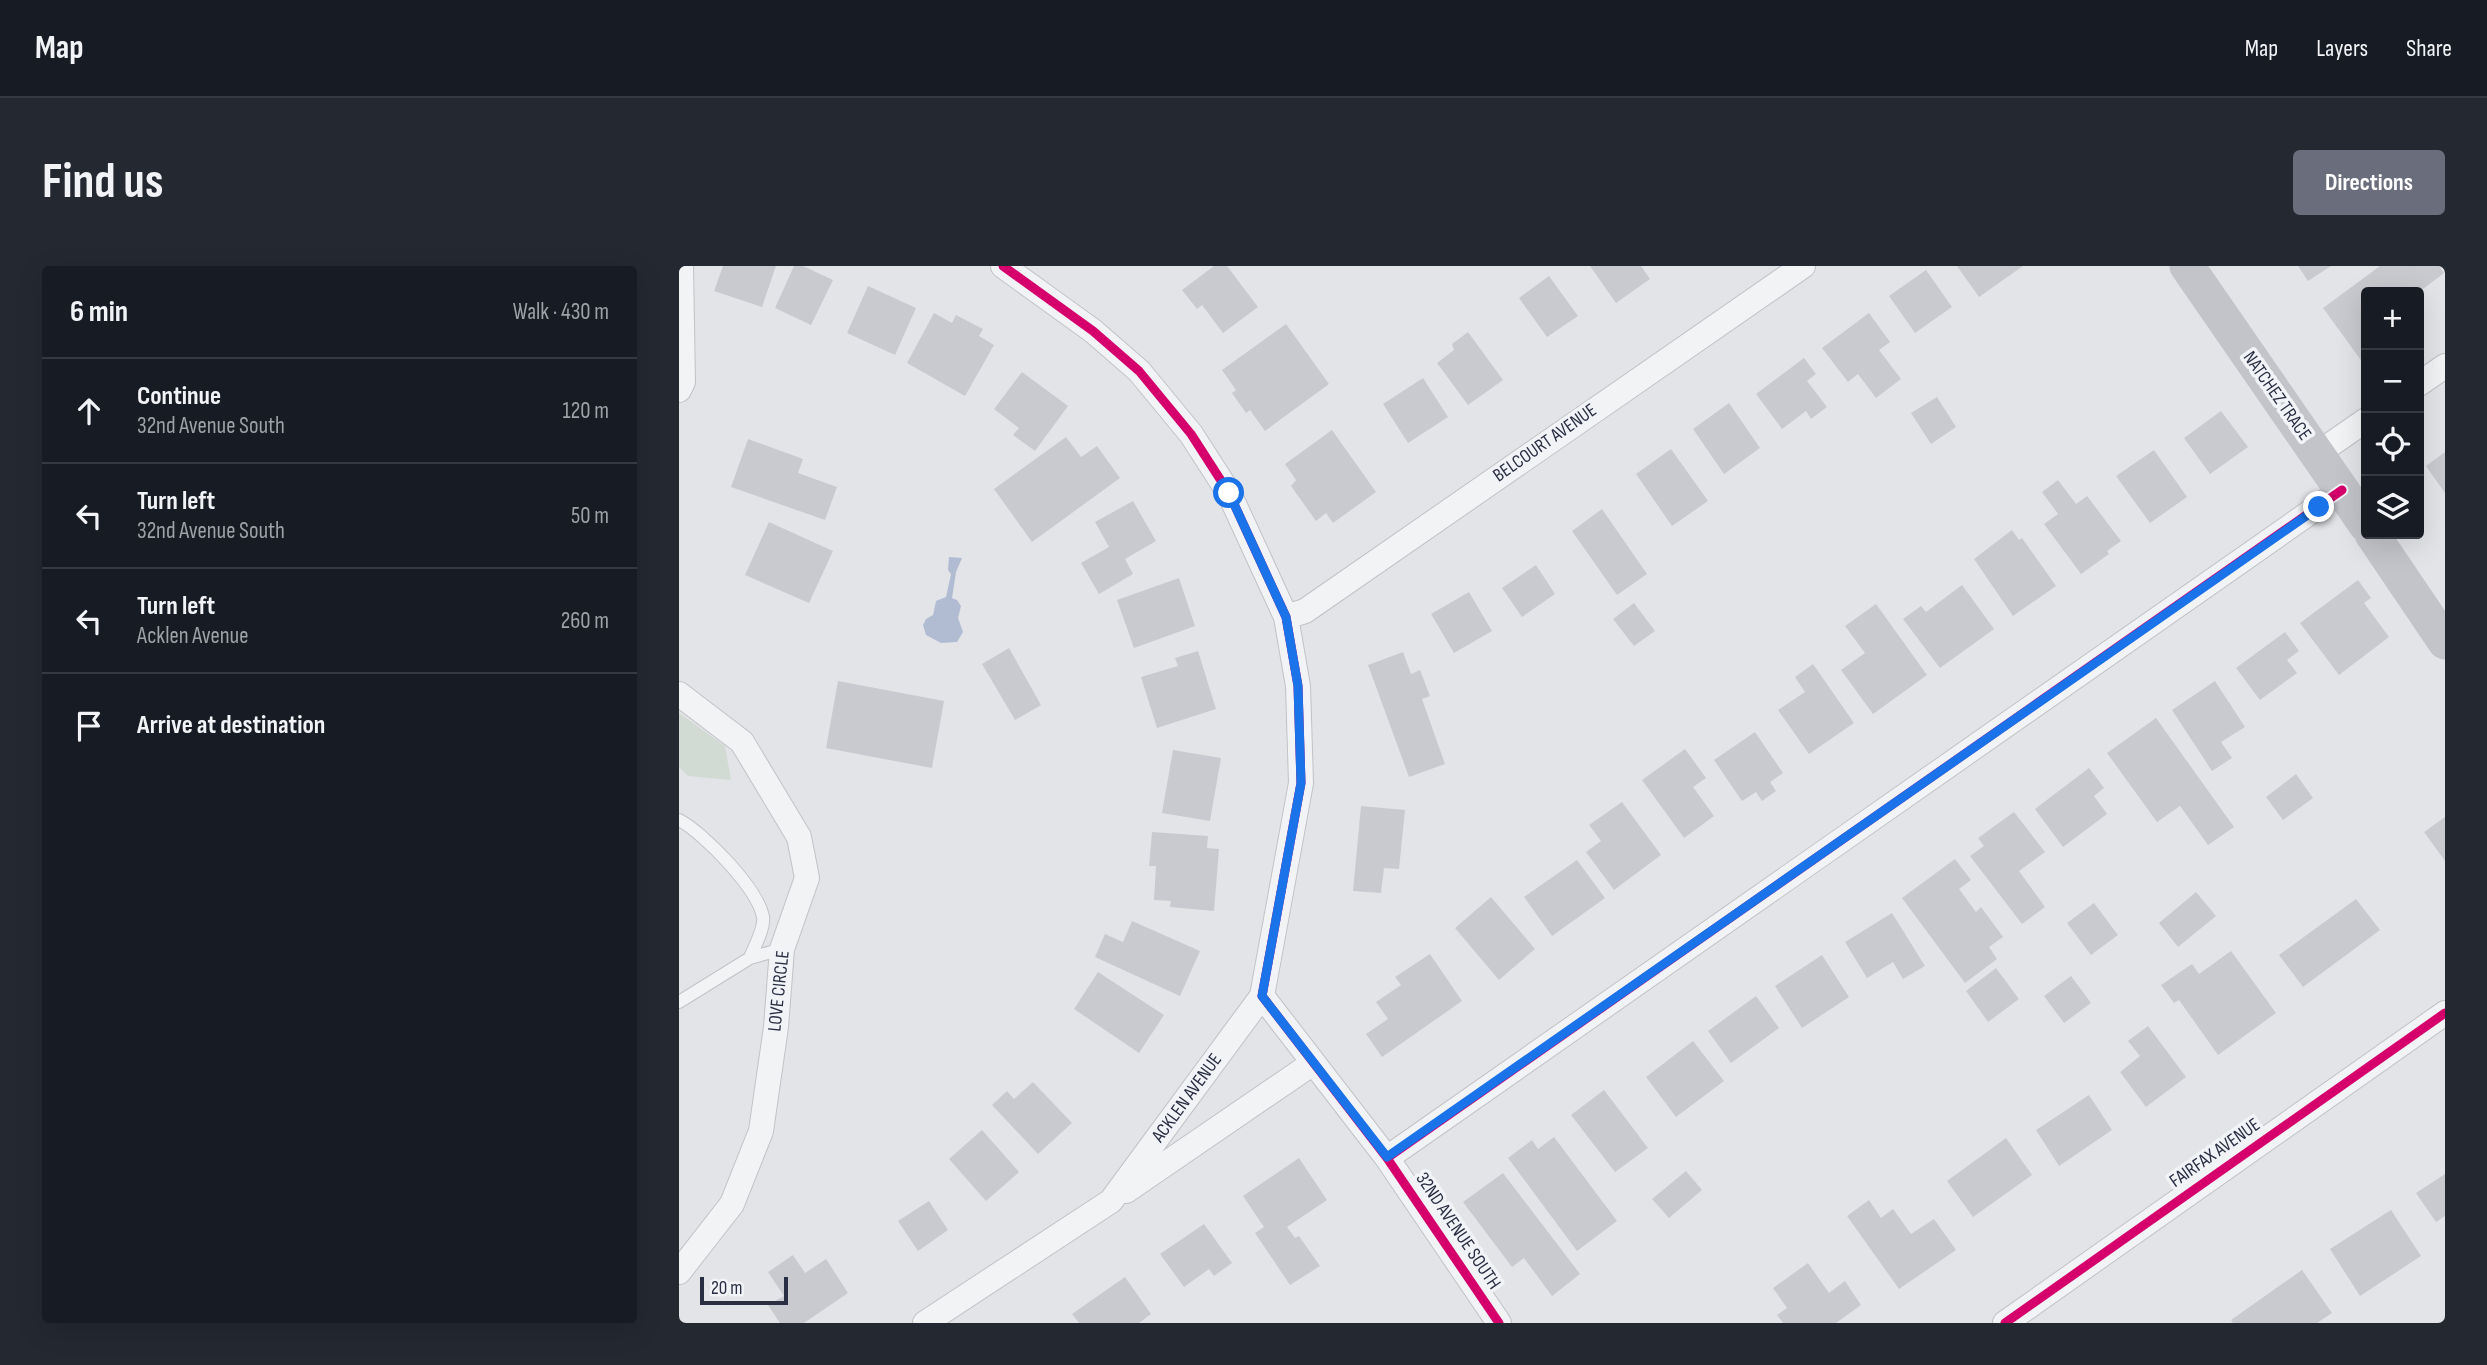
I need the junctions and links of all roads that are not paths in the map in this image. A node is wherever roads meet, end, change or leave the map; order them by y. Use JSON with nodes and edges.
{"nodes":[{"id":1,"x":681,"y":266,"type":"edge"},
{"id":2,"x":1003,"y":266,"type":"edge"},
{"id":3,"x":1803,"y":266,"type":"edge"},
{"id":4,"x":2187,"y":266,"type":"edge"},
{"id":5,"x":2445,"y":366,"type":"edge"},
{"id":6,"x":2424,"y":381,"type":"edge"},
{"id":7,"x":679,"y":390,"type":"edge"},
{"id":8,"x":2361,"y":423,"type":"edge"},
{"id":9,"x":2317,"y":454,"type":"junction"},
{"id":10,"x":2342,"y":490,"type":"junction"},
{"id":11,"x":2361,"y":518,"type":"edge"},
{"id":12,"x":2375,"y":539,"type":"edge"},
{"id":13,"x":1286,"y":617,"type":"junction"},
{"id":14,"x":2445,"y":642,"type":"edge"},
{"id":15,"x":679,"y":694,"type":"edge"},
{"id":16,"x":679,"y":820,"type":"edge"},
{"id":17,"x":782,"y":948,"type":"junction"},
{"id":18,"x":750,"y":958,"type":"junction"},
{"id":19,"x":1262,"y":996,"type":"junction"},
{"id":20,"x":679,"y":1002,"type":"edge"},
{"id":21,"x":2445,"y":1013,"type":"edge"},
{"id":22,"x":1313,"y":1063,"type":"junction"},
{"id":23,"x":1387,"y":1157,"type":"junction"},
{"id":24,"x":1111,"y":1201,"type":"junction"},
{"id":25,"x":679,"y":1272,"type":"edge"},
{"id":26,"x":926,"y":1323,"type":"edge"},
{"id":27,"x":1499,"y":1323,"type":"edge"},
{"id":28,"x":2005,"y":1323,"type":"edge"}],
"edges":[{"from":1,"to":7,"type":"street"},
{"from":2,"to":13,"type":"street"},
{"from":3,"to":13,"type":"street","name":"BELCOURT AVENUE"},
{"from":4,"to":9,"type":"main road","name":"NATCHEZ TRACE"},
{"from":5,"to":6,"type":"street"},
{"from":8,"to":9,"type":"street"},
{"from":9,"to":10,"type":"main road","name":"NATCHEZ TRACE"},
{"from":10,"to":11,"type":"main road","name":"NATCHEZ TRACE"},
{"from":10,"to":23,"type":"street"},
{"from":12,"to":14,"type":"main road"},
{"from":13,"to":19,"type":"street"},
{"from":15,"to":17,"type":"street","name":"LOVE CIRCLE"},
{"from":16,"to":18,"type":"lane"},
{"from":17,"to":18,"type":"lane"},
{"from":17,"to":25,"type":"street","name":"LOVE CIRCLE"},
{"from":18,"to":20,"type":"lane"},
{"from":19,"to":22,"type":"street","name":"32ND AVENUE SOUTH"},
{"from":19,"to":24,"type":"street","name":"ACKLEN AVENUE"},
{"from":21,"to":28,"type":"street","name":"FAIRFAX AVENUE"},
{"from":22,"to":23,"type":"street","name":"32ND AVENUE SOUTH"},
{"from":22,"to":24,"type":"street","name":"ACKLEN AVENUE"},
{"from":23,"to":27,"type":"street","name":"32ND AVENUE SOUTH"},
{"from":24,"to":26,"type":"street","name":"ACKLEN AVENUE"}]}
